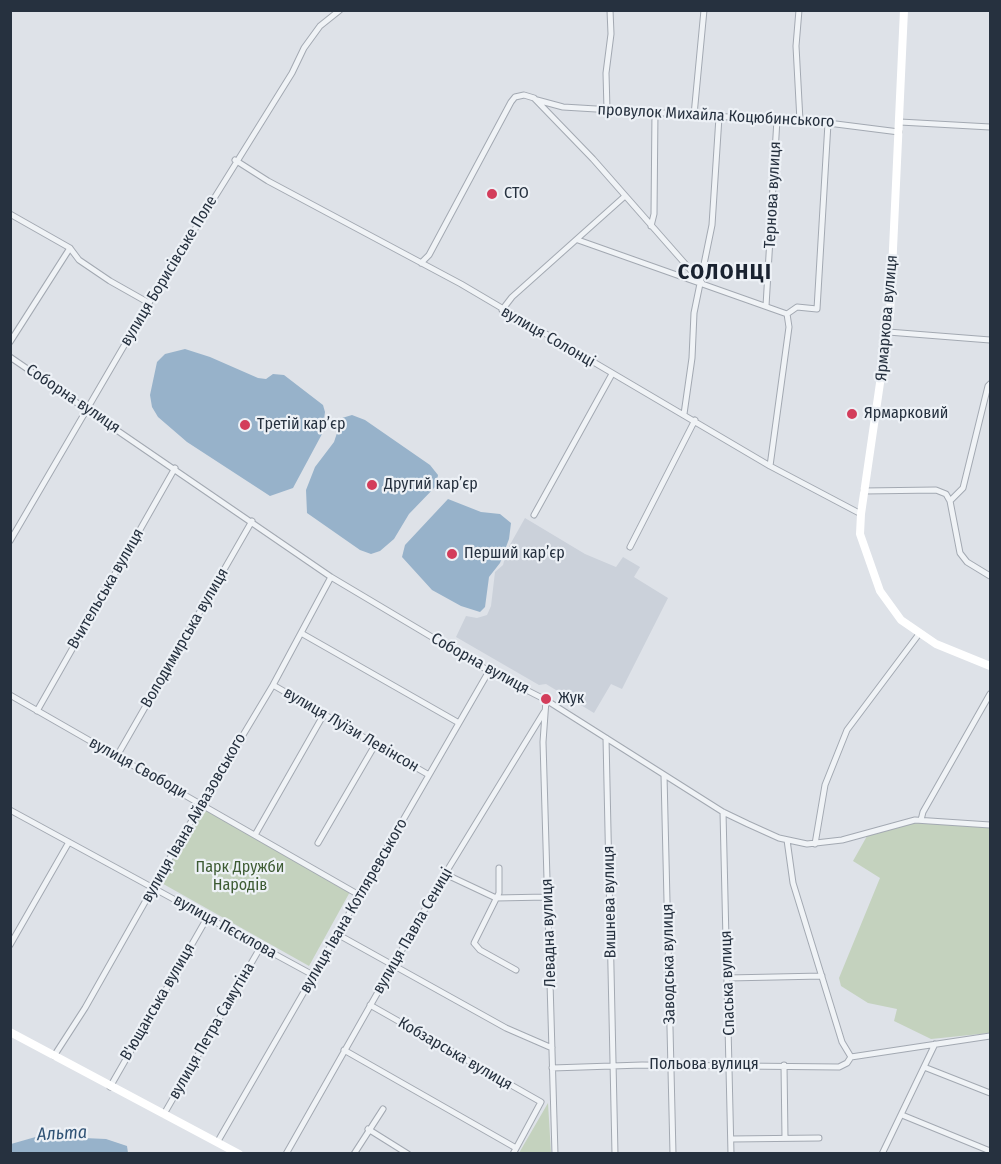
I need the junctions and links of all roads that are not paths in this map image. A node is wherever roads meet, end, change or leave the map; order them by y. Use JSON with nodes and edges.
{"nodes":[{"id":1,"x":340,"y":10,"type":"edge"},
{"id":2,"x":610,"y":10,"type":"edge"},
{"id":3,"x":704,"y":10,"type":"edge"},
{"id":4,"x":800,"y":10,"type":"edge"},
{"id":5,"x":904,"y":10,"type":"edge"},
{"id":6,"x":534,"y":98,"type":"junction"},
{"id":7,"x":608,"y":110,"type":"junction"},
{"id":8,"x":655,"y":112,"type":"junction"},
{"id":9,"x":694,"y":115,"type":"junction"},
{"id":10,"x":719,"y":117,"type":"junction"},
{"id":11,"x":777,"y":119,"type":"junction"},
{"id":12,"x":800,"y":121,"type":"junction"},
{"id":13,"x":900,"y":122,"type":"junction"},
{"id":14,"x":828,"y":123,"type":"junction"},
{"id":15,"x":990,"y":127,"type":"edge"},
{"id":16,"x":899,"y":132,"type":"junction"},
{"id":17,"x":235,"y":160,"type":"junction"},
{"id":18,"x":625,"y":196,"type":"junction"},
{"id":19,"x":10,"y":214,"type":"edge"},
{"id":20,"x":651,"y":226,"type":"junction"},
{"id":21,"x":578,"y":240,"type":"junction"},
{"id":22,"x":70,"y":248,"type":"junction"},
{"id":23,"x":422,"y":263,"type":"junction"},
{"id":24,"x":702,"y":283,"type":"junction"},
{"id":25,"x":149,"y":303,"type":"junction"},
{"id":26,"x":766,"y":306,"type":"junction"},
{"id":27,"x":502,"y":310,"type":"junction"},
{"id":28,"x":787,"y":314,"type":"junction"},
{"id":29,"x":888,"y":332,"type":"junction"},
{"id":30,"x":990,"y":340,"type":"edge"},
{"id":31,"x":10,"y":342,"type":"edge"},
{"id":32,"x":10,"y":357,"type":"edge"},
{"id":33,"x":612,"y":374,"type":"junction"},
{"id":34,"x":990,"y":384,"type":"edge"},
{"id":35,"x":87,"y":408,"type":"junction"},
{"id":36,"x":684,"y":414,"type":"junction"},
{"id":37,"x":695,"y":420,"type":"junction"},
{"id":38,"x":770,"y":466,"type":"junction"},
{"id":39,"x":174,"y":468,"type":"junction"},
{"id":40,"x":864,"y":491,"type":"junction"},
{"id":41,"x":950,"y":501,"type":"junction"},
{"id":42,"x":861,"y":514,"type":"junction"},
{"id":43,"x":534,"y":515,"type":"dead end"},
{"id":44,"x":252,"y":521,"type":"junction"},
{"id":45,"x":10,"y":541,"type":"edge"},
{"id":46,"x":630,"y":547,"type":"dead end"},
{"id":47,"x":990,"y":576,"type":"edge"},
{"id":48,"x":331,"y":577,"type":"junction"},
{"id":49,"x":301,"y":633,"type":"junction"},
{"id":50,"x":919,"y":634,"type":"junction"},
{"id":51,"x":990,"y":666,"type":"edge"},
{"id":52,"x":489,"y":671,"type":"junction"},
{"id":53,"x":273,"y":685,"type":"junction"},
{"id":54,"x":990,"y":694,"type":"edge"},
{"id":55,"x":10,"y":696,"type":"edge"},
{"id":56,"x":546,"y":700,"type":"junction"},
{"id":57,"x":37,"y":711,"type":"junction"},
{"id":58,"x":544,"y":712,"type":"junction"},
{"id":59,"x":324,"y":714,"type":"junction"},
{"id":60,"x":459,"y":723,"type":"junction"},
{"id":61,"x":606,"y":738,"type":"junction"},
{"id":62,"x":375,"y":745,"type":"junction"},
{"id":63,"x":117,"y":756,"type":"junction"},
{"id":64,"x":429,"y":775,"type":"junction"},
{"id":65,"x":664,"y":775,"type":"junction"},
{"id":66,"x":202,"y":804,"type":"junction"},
{"id":67,"x":10,"y":810,"type":"edge"},
{"id":68,"x":723,"y":812,"type":"junction"},
{"id":69,"x":921,"y":820,"type":"junction"},
{"id":70,"x":990,"y":825,"type":"edge"},
{"id":71,"x":255,"y":835,"type":"junction"},
{"id":72,"x":787,"y":840,"type":"junction"},
{"id":73,"x":69,"y":842,"type":"junction"},
{"id":74,"x":318,"y":843,"type":"dead end"},
{"id":75,"x":815,"y":844,"type":"junction"},
{"id":76,"x":499,"y":868,"type":"dead end"},
{"id":77,"x":445,"y":874,"type":"junction"},
{"id":78,"x":154,"y":886,"type":"junction"},
{"id":79,"x":359,"y":895,"type":"junction"},
{"id":80,"x":548,"y":897,"type":"junction"},
{"id":81,"x":496,"y":898,"type":"junction"},
{"id":82,"x":207,"y":918,"type":"junction"},
{"id":83,"x":337,"y":934,"type":"junction"},
{"id":84,"x":10,"y":945,"type":"edge"},
{"id":85,"x":260,"y":948,"type":"junction"},
{"id":86,"x":393,"y":964,"type":"junction"},
{"id":87,"x":516,"y":970,"type":"dead end"},
{"id":88,"x":313,"y":975,"type":"junction"},
{"id":89,"x":822,"y":976,"type":"junction"},
{"id":90,"x":728,"y":978,"type":"junction"},
{"id":91,"x":370,"y":1005,"type":"junction"},
{"id":92,"x":10,"y":1032,"type":"edge"},
{"id":93,"x":990,"y":1036,"type":"edge"},
{"id":94,"x":935,"y":1044,"type":"junction"},
{"id":95,"x":552,"y":1048,"type":"junction"},
{"id":96,"x":344,"y":1050,"type":"junction"},
{"id":97,"x":54,"y":1056,"type":"junction"},
{"id":98,"x":851,"y":1057,"type":"junction"},
{"id":99,"x":784,"y":1065,"type":"junction"},
{"id":100,"x":613,"y":1066,"type":"junction"},
{"id":101,"x":671,"y":1066,"type":"junction"},
{"id":102,"x":730,"y":1066,"type":"junction"},
{"id":103,"x":924,"y":1067,"type":"junction"},
{"id":104,"x":552,"y":1068,"type":"junction"},
{"id":105,"x":110,"y":1086,"type":"junction"},
{"id":106,"x":990,"y":1094,"type":"edge"},
{"id":107,"x":553,"y":1100,"type":"junction"},
{"id":108,"x":541,"y":1102,"type":"junction"},
{"id":109,"x":383,"y":1109,"type":"dead end"},
{"id":110,"x":164,"y":1114,"type":"junction"},
{"id":111,"x":902,"y":1115,"type":"junction"},
{"id":112,"x":368,"y":1129,"type":"junction"},
{"id":113,"x":785,"y":1138,"type":"junction"},
{"id":114,"x":819,"y":1138,"type":"dead end"},
{"id":115,"x":731,"y":1139,"type":"junction"},
{"id":116,"x":218,"y":1141,"type":"junction"},
{"id":117,"x":978,"y":1146,"type":"junction"},
{"id":118,"x":515,"y":1151,"type":"edge"},
{"id":119,"x":990,"y":1151,"type":"edge"},
{"id":120,"x":239,"y":1154,"type":"edge"},
{"id":121,"x":286,"y":1154,"type":"edge"},
{"id":122,"x":354,"y":1154,"type":"edge"},
{"id":123,"x":408,"y":1154,"type":"edge"},
{"id":124,"x":555,"y":1154,"type":"edge"},
{"id":125,"x":615,"y":1154,"type":"edge"},
{"id":126,"x":674,"y":1154,"type":"edge"},
{"id":127,"x":731,"y":1154,"type":"edge"},
{"id":128,"x":882,"y":1154,"type":"edge"},
{"id":129,"x":974,"y":1154,"type":"edge"}],
"edges":[{"from":1,"to":17,"type":"street","name":"вулиця Борисівське Поле"},
{"from":2,"to":7,"type":"street"},
{"from":3,"to":9,"type":"street"},
{"from":4,"to":12,"type":"street"},
{"from":5,"to":13,"type":"main road","name":"Ярмаркова вулиця"},
{"from":6,"to":7,"type":"street","name":"провулок Михайла Коцюбинського"},
{"from":6,"to":18,"type":"street"},
{"from":6,"to":23,"type":"street"},
{"from":7,"to":8,"type":"street","name":"провулок Михайла Коцюбинського"},
{"from":8,"to":9,"type":"street","name":"провулок Михайла Коцюбинського"},
{"from":8,"to":20,"type":"street"},
{"from":9,"to":10,"type":"street","name":"провулок Михайла Коцюбинського"},
{"from":10,"to":11,"type":"street","name":"провулок Михайла Коцюбинського"},
{"from":10,"to":24,"type":"street"},
{"from":11,"to":12,"type":"street","name":"провулок Михайла Коцюбинського"},
{"from":11,"to":26,"type":"street","name":"Тернова вулиця"},
{"from":12,"to":14,"type":"street","name":"провулок Михайла Коцюбинського"},
{"from":13,"to":15,"type":"street"},
{"from":13,"to":16,"type":"main road","name":"Ярмаркова вулиця"},
{"from":14,"to":16,"type":"street","name":"провулок Михайла Коцюбинського"},
{"from":14,"to":28,"type":"street"},
{"from":16,"to":29,"type":"main road","name":"Ярмаркова вулиця"},
{"from":17,"to":23,"type":"street","name":"вулиця Солонці"},
{"from":17,"to":25,"type":"street","name":"вулиця Борисівське Поле"},
{"from":18,"to":20,"type":"street"},
{"from":18,"to":21,"type":"street"},
{"from":19,"to":22,"type":"street"},
{"from":20,"to":24,"type":"street"},
{"from":21,"to":24,"type":"street"},
{"from":21,"to":27,"type":"street"},
{"from":22,"to":25,"type":"street"},
{"from":22,"to":31,"type":"street"},
{"from":23,"to":27,"type":"street","name":"вулиця Солонці"},
{"from":24,"to":26,"type":"street"},
{"from":24,"to":36,"type":"street"},
{"from":25,"to":35,"type":"street","name":"вулиця Борисівське Поле"},
{"from":26,"to":28,"type":"street"},
{"from":27,"to":33,"type":"street","name":"вулиця Солонці"},
{"from":28,"to":38,"type":"street"},
{"from":29,"to":30,"type":"street"},
{"from":29,"to":40,"type":"main road","name":"Ярмаркова вулиця"},
{"from":32,"to":35,"type":"street","name":"Соборна вулиця"},
{"from":33,"to":36,"type":"street","name":"вулиця Солонці"},
{"from":33,"to":43,"type":"street"},
{"from":34,"to":41,"type":"street"},
{"from":35,"to":39,"type":"street","name":"Соборна вулиця"},
{"from":35,"to":45,"type":"street","name":"вулиця Борисівське Поле"},
{"from":36,"to":37,"type":"street","name":"вулиця Солонці"},
{"from":37,"to":38,"type":"street","name":"вулиця Солонці"},
{"from":37,"to":46,"type":"street"},
{"from":38,"to":42,"type":"street","name":"вулиця Солонці"},
{"from":39,"to":44,"type":"street","name":"Соборна вулиця"},
{"from":39,"to":57,"type":"street","name":"Вчительська вулиця"},
{"from":40,"to":41,"type":"street"},
{"from":40,"to":42,"type":"main road","name":"Ярмаркова вулиця"},
{"from":41,"to":47,"type":"street"},
{"from":42,"to":50,"type":"main road","name":"Ярмаркова вулиця"},
{"from":44,"to":48,"type":"street","name":"Соборна вулиця"},
{"from":44,"to":63,"type":"street","name":"Володимирська вулиця"},
{"from":48,"to":49,"type":"street","name":"вулиця Івана Айвазовського"},
{"from":48,"to":52,"type":"street","name":"Соборна вулиця"},
{"from":49,"to":53,"type":"street","name":"вулиця Івана Айвазовського"},
{"from":49,"to":60,"type":"street"},
{"from":50,"to":51,"type":"main road","name":"Ярмаркова вулиця"},
{"from":50,"to":75,"type":"street"},
{"from":52,"to":56,"type":"street","name":"Соборна вулиця"},
{"from":52,"to":60,"type":"street","name":"вулиця Івана Котляревського"},
{"from":53,"to":59,"type":"street","name":"вулиця Луїзи Левінсон"},
{"from":53,"to":66,"type":"street","name":"вулиця Івана Айвазовського"},
{"from":54,"to":69,"type":"street"},
{"from":55,"to":57,"type":"street","name":"вулиця Свободи"},
{"from":56,"to":58,"type":"street"},
{"from":56,"to":61,"type":"street","name":"Соборна вулиця"},
{"from":57,"to":63,"type":"street","name":"вулиця Свободи"},
{"from":58,"to":77,"type":"street","name":"вулиця Павла Сениці"},
{"from":58,"to":80,"type":"street","name":"Левадна вулиця"},
{"from":59,"to":62,"type":"street","name":"вулиця Луїзи Левінсон"},
{"from":59,"to":71,"type":"street"},
{"from":60,"to":64,"type":"street","name":"вулиця Івана Котляревського"},
{"from":61,"to":65,"type":"street","name":"Соборна вулиця"},
{"from":61,"to":100,"type":"street","name":"Вишнева вулиця"},
{"from":62,"to":64,"type":"street","name":"вулиця Луїзи Левінсон"},
{"from":62,"to":74,"type":"street"},
{"from":63,"to":66,"type":"street","name":"вулиця Свободи"},
{"from":64,"to":79,"type":"street","name":"вулиця Івана Котляревського"},
{"from":65,"to":68,"type":"street","name":"Соборна вулиця"},
{"from":65,"to":101,"type":"street","name":"Заводська вулиця"},
{"from":66,"to":71,"type":"street","name":"вулиця Свободи"},
{"from":66,"to":78,"type":"street","name":"вулиця Івана Айвазовського"},
{"from":67,"to":73,"type":"street","name":"вулиця Пєсклова"},
{"from":68,"to":72,"type":"street","name":"Соборна вулиця"},
{"from":68,"to":90,"type":"street","name":"Спаська вулиця"},
{"from":69,"to":70,"type":"street","name":"Соборна вулиця"},
{"from":69,"to":75,"type":"street","name":"Соборна вулиця"},
{"from":71,"to":79,"type":"street","name":"вулиця Свободи"},
{"from":72,"to":75,"type":"street","name":"Соборна вулиця"},
{"from":72,"to":89,"type":"street"},
{"from":73,"to":78,"type":"street","name":"вулиця Пєсклова"},
{"from":73,"to":84,"type":"street"},
{"from":76,"to":81,"type":"street"},
{"from":77,"to":81,"type":"street"},
{"from":77,"to":86,"type":"street","name":"вулиця Павла Сениці"},
{"from":78,"to":82,"type":"street","name":"вулиця Пєсклова"},
{"from":78,"to":97,"type":"street","name":"вулиця Івана Айвазовського"},
{"from":79,"to":83,"type":"street","name":"вулиця Івана Котляревського"},
{"from":80,"to":81,"type":"street"},
{"from":80,"to":95,"type":"street","name":"Левадна вулиця"},
{"from":81,"to":87,"type":"street"},
{"from":82,"to":85,"type":"street","name":"вулиця Пєсклова"},
{"from":82,"to":105,"type":"street","name":"В'ющанська вулиця"},
{"from":83,"to":86,"type":"street"},
{"from":83,"to":88,"type":"street","name":"вулиця Івана Котляревського"},
{"from":85,"to":88,"type":"street","name":"вулиця Пєсклова"},
{"from":85,"to":110,"type":"street","name":"вулиця Петра Самутіна"},
{"from":86,"to":91,"type":"street","name":"вулиця Павла Сениці"},
{"from":86,"to":95,"type":"street"},
{"from":88,"to":116,"type":"street","name":"вулиця Івана Котляревського"},
{"from":89,"to":90,"type":"street"},
{"from":89,"to":98,"type":"street"},
{"from":90,"to":102,"type":"street","name":"Спаська вулиця"},
{"from":91,"to":96,"type":"street","name":"вулиця Павла Сениці"},
{"from":91,"to":108,"type":"street","name":"Кобзарська вулиця"},
{"from":92,"to":97,"type":"main road"},
{"from":93,"to":94,"type":"street","name":"Польова вулиця"},
{"from":94,"to":98,"type":"street","name":"Польова вулиця"},
{"from":94,"to":103,"type":"street"},
{"from":95,"to":104,"type":"street","name":"Левадна вулиця"},
{"from":96,"to":118,"type":"street"},
{"from":96,"to":121,"type":"street","name":"вулиця Павла Сениці"},
{"from":97,"to":105,"type":"main road"},
{"from":98,"to":99,"type":"street","name":"Польова вулиця"},
{"from":99,"to":102,"type":"street","name":"Польова вулиця"},
{"from":99,"to":113,"type":"street"},
{"from":100,"to":101,"type":"street","name":"Польова вулиця"},
{"from":100,"to":104,"type":"street","name":"Польова вулиця"},
{"from":100,"to":125,"type":"street","name":"Вишнева вулиця"},
{"from":101,"to":102,"type":"street","name":"Польова вулиця"},
{"from":101,"to":126,"type":"street","name":"Заводська вулиця"},
{"from":102,"to":115,"type":"street","name":"Спаська вулиця"},
{"from":103,"to":106,"type":"street"},
{"from":103,"to":111,"type":"street"},
{"from":104,"to":107,"type":"street","name":"Левадна вулиця"},
{"from":105,"to":110,"type":"main road"},
{"from":107,"to":108,"type":"street"},
{"from":107,"to":124,"type":"street","name":"Левадна вулиця"},
{"from":108,"to":118,"type":"street"},
{"from":109,"to":112,"type":"street"},
{"from":110,"to":116,"type":"main road"},
{"from":111,"to":117,"type":"street"},
{"from":111,"to":128,"type":"street"},
{"from":112,"to":122,"type":"street"},
{"from":112,"to":123,"type":"street"},
{"from":113,"to":114,"type":"street"},
{"from":113,"to":115,"type":"street"},
{"from":115,"to":127,"type":"street","name":"Спаська вулиця"},
{"from":116,"to":120,"type":"main road"},
{"from":117,"to":119,"type":"street"},
{"from":117,"to":129,"type":"street"}]}
